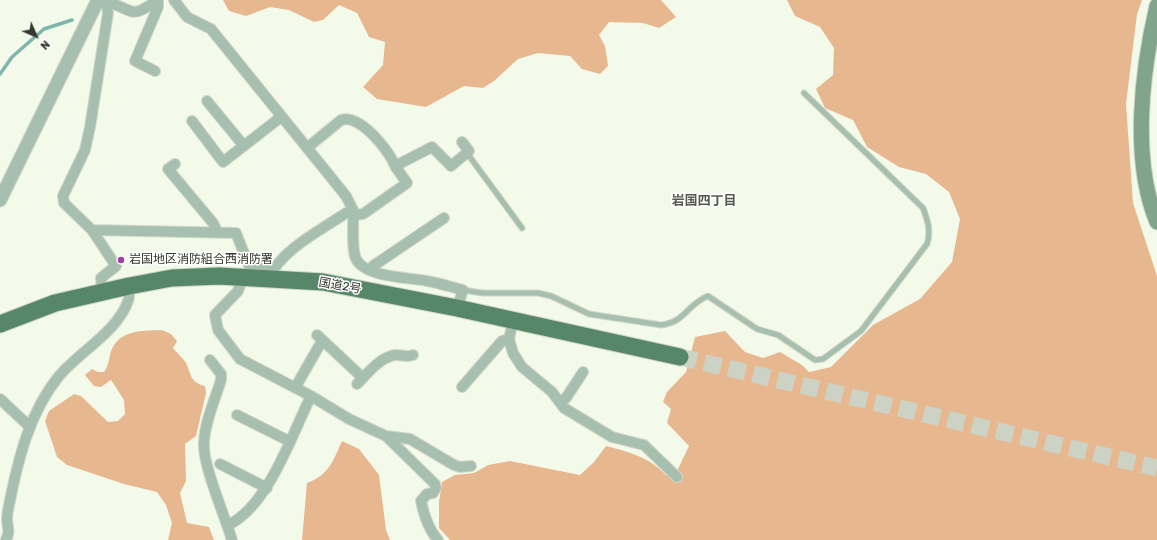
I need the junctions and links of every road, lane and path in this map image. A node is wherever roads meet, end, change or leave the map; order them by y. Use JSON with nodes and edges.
{"nodes":[{"id":1,"x":158,"y":0,"type":"edge"},
{"id":2,"x":174,"y":0,"type":"edge"},
{"id":3,"x":102,"y":1,"type":"edge"},
{"id":4,"x":1157,"y":6,"type":"edge"},
{"id":5,"x":155,"y":71,"type":"dead end"},
{"id":6,"x":804,"y":93,"type":"dead end"},
{"id":7,"x":207,"y":101,"type":"dead end"},
{"id":8,"x":282,"y":117,"type":"junction"},
{"id":9,"x":192,"y":121,"type":"dead end"},
{"id":10,"x":462,"y":142,"type":"dead end"},
{"id":11,"x":244,"y":146,"type":"junction"},
{"id":12,"x":307,"y":148,"type":"junction"},
{"id":13,"x":467,"y":153,"type":"junction"},
{"id":14,"x":175,"y":164,"type":"dead end"},
{"id":15,"x":395,"y":166,"type":"junction"},
{"id":16,"x":0,"y":200,"type":"edge"},
{"id":17,"x":353,"y":212,"type":"junction"},
{"id":18,"x":444,"y":218,"type":"dead end"},
{"id":19,"x":1157,"y":222,"type":"edge"},
{"id":20,"x":522,"y":228,"type":"dead end"},
{"id":21,"x":92,"y":230,"type":"junction"},
{"id":22,"x":218,"y":233,"type":"junction"},
{"id":23,"x":370,"y":270,"type":"junction"},
{"id":24,"x":271,"y":274,"type":"junction"},
{"id":25,"x":243,"y":277,"type":"junction"},
{"id":26,"x":128,"y":286,"type":"junction"},
{"id":27,"x":462,"y":290,"type":"junction"},
{"id":28,"x":102,"y":292,"type":"junction"},
{"id":29,"x":457,"y":308,"type":"junction"},
{"id":30,"x":513,"y":321,"type":"junction"},
{"id":31,"x":0,"y":324,"type":"edge"},
{"id":32,"x":509,"y":339,"type":"junction"},
{"id":33,"x":412,"y":355,"type":"dead end"},
{"id":34,"x":680,"y":357,"type":"tunnel mouth"},
{"id":35,"x":210,"y":360,"type":"dead end"},
{"id":36,"x":583,"y":372,"type":"dead end"},
{"id":37,"x":462,"y":387,"type":"dead end"},
{"id":38,"x":295,"y":388,"type":"junction"},
{"id":39,"x":311,"y":396,"type":"junction"},
{"id":40,"x":0,"y":399,"type":"edge"},
{"id":41,"x":560,"y":402,"type":"junction"},
{"id":42,"x":236,"y":415,"type":"dead end"},
{"id":43,"x":29,"y":426,"type":"junction"},
{"id":44,"x":386,"y":436,"type":"junction"},
{"id":45,"x":289,"y":441,"type":"junction"},
{"id":46,"x":220,"y":464,"type":"dead end"},
{"id":47,"x":470,"y":466,"type":"dead end"},
{"id":48,"x":677,"y":477,"type":"dead end"},
{"id":49,"x":267,"y":488,"type":"junction"},
{"id":50,"x":4,"y":516,"type":"edge"},
{"id":51,"x":228,"y":525,"type":"junction"},
{"id":52,"x":6,"y":540,"type":"edge"},
{"id":53,"x":232,"y":540,"type":"edge"},
{"id":54,"x":438,"y":540,"type":"edge"}],
"edges":[{"from":1,"to":3,"type":"street"},
{"from":1,"to":5,"type":"street"},
{"from":2,"to":8,"type":"street"},
{"from":3,"to":16,"type":"street"},
{"from":3,"to":21,"type":"street"},
{"from":4,"to":19,"type":"main road"},
{"from":6,"to":27,"type":"lane"},
{"from":7,"to":11,"type":"street"},
{"from":8,"to":11,"type":"street"},
{"from":8,"to":12,"type":"street"},
{"from":9,"to":11,"type":"street"},
{"from":10,"to":13,"type":"street"},
{"from":12,"to":15,"type":"street"},
{"from":12,"to":17,"type":"street"},
{"from":13,"to":15,"type":"street"},
{"from":13,"to":20,"type":"lane"},
{"from":14,"to":22,"type":"street"},
{"from":15,"to":17,"type":"street"},
{"from":17,"to":23,"type":"street"},
{"from":17,"to":24,"type":"street"},
{"from":18,"to":23,"type":"street"},
{"from":21,"to":22,"type":"street"},
{"from":21,"to":28,"type":"street"},
{"from":22,"to":24,"type":"street"},
{"from":23,"to":27,"type":"street"},
{"from":24,"to":25,"type":"highway","name":"国道2号"},
{"from":24,"to":29,"type":"highway","name":"国道2号"},
{"from":25,"to":26,"type":"highway","name":"国道2号"},
{"from":25,"to":38,"type":"street"},
{"from":26,"to":28,"type":"highway","name":"国道2号"},
{"from":26,"to":43,"type":"street"},
{"from":27,"to":29,"type":"street"},
{"from":28,"to":31,"type":"highway","name":"国道2号"},
{"from":29,"to":30,"type":"highway","name":"国道2号"},
{"from":30,"to":32,"type":"street"},
{"from":30,"to":34,"type":"highway","name":"国道2号"},
{"from":32,"to":37,"type":"street"},
{"from":32,"to":41,"type":"street"},
{"from":33,"to":38,"type":"street"},
{"from":35,"to":51,"type":"street"},
{"from":36,"to":41,"type":"street"},
{"from":38,"to":39,"type":"street"},
{"from":39,"to":44,"type":"street"},
{"from":39,"to":45,"type":"street"},
{"from":40,"to":43,"type":"street"},
{"from":41,"to":48,"type":"street"},
{"from":42,"to":45,"type":"street"},
{"from":43,"to":50,"type":"street"},
{"from":44,"to":47,"type":"street"},
{"from":44,"to":54,"type":"street"},
{"from":45,"to":49,"type":"street"},
{"from":46,"to":49,"type":"street"},
{"from":49,"to":51,"type":"street"},
{"from":50,"to":52,"type":"street"},
{"from":51,"to":53,"type":"street"}]}
